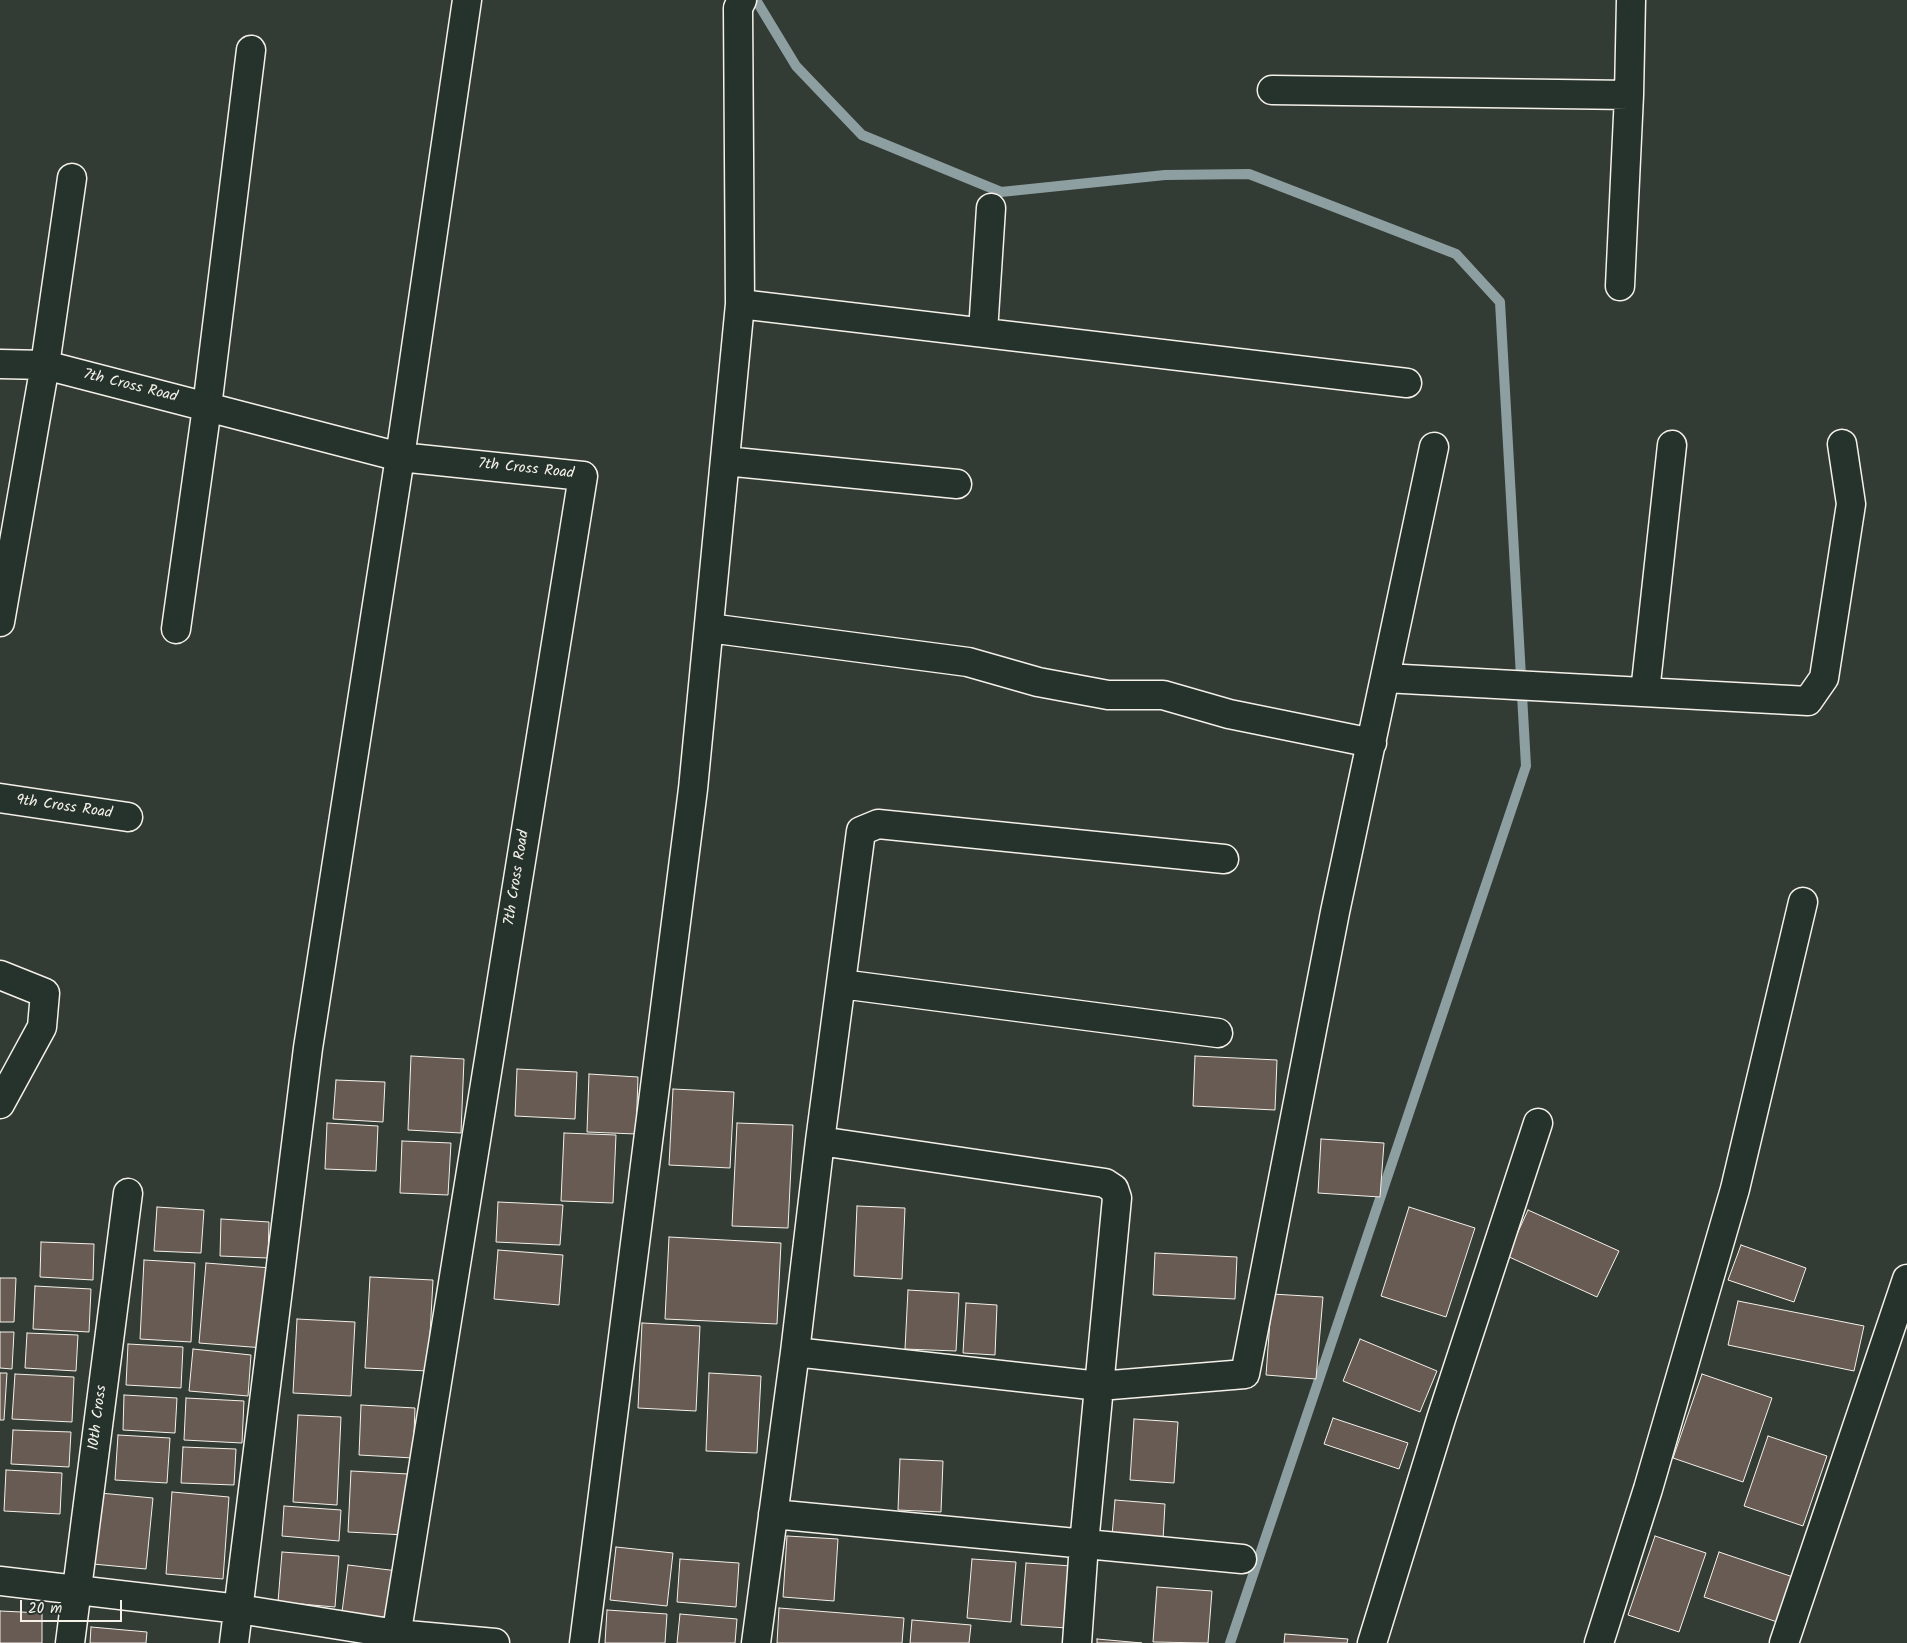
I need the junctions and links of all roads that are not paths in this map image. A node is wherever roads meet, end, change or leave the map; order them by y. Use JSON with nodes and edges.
{"nodes":[{"id":1,"x":467,"y":0,"type":"edge"},
{"id":2,"x":1631,"y":0,"type":"edge"},
{"id":3,"x":740,"y":4,"type":"edge"},
{"id":4,"x":251,"y":50,"type":"dead end"},
{"id":5,"x":1272,"y":90,"type":"dead end"},
{"id":6,"x":1629,"y":95,"type":"junction"},
{"id":7,"x":72,"y":178,"type":"dead end"},
{"id":8,"x":991,"y":208,"type":"dead end"},
{"id":9,"x":1620,"y":286,"type":"dead end"},
{"id":10,"x":740,"y":304,"type":"junction"},
{"id":11,"x":983,"y":332,"type":"junction"},
{"id":12,"x":0,"y":364,"type":"edge"},
{"id":13,"x":45,"y":365,"type":"junction"},
{"id":14,"x":1407,"y":383,"type":"dead end"},
{"id":15,"x":207,"y":407,"type":"junction"},
{"id":16,"x":1842,"y":444,"type":"dead end"},
{"id":17,"x":1672,"y":445,"type":"dead end"},
{"id":18,"x":1434,"y":447,"type":"dead end"},
{"id":19,"x":400,"y":457,"type":"junction"},
{"id":20,"x":725,"y":461,"type":"junction"},
{"id":21,"x":957,"y":484,"type":"dead end"},
{"id":22,"x":0,"y":622,"type":"edge"},
{"id":23,"x":709,"y":628,"type":"junction"},
{"id":24,"x":176,"y":629,"type":"dead end"},
{"id":25,"x":1385,"y":678,"type":"junction"},
{"id":26,"x":1645,"y":692,"type":"junction"},
{"id":27,"x":1372,"y":742,"type":"junction"},
{"id":28,"x":0,"y":798,"type":"edge"},
{"id":29,"x":128,"y":817,"type":"dead end"},
{"id":30,"x":1224,"y":859,"type":"dead end"},
{"id":31,"x":1803,"y":902,"type":"dead end"},
{"id":32,"x":0,"y":975,"type":"edge"},
{"id":33,"x":841,"y":984,"type":"junction"},
{"id":34,"x":1218,"y":1034,"type":"dead end"},
{"id":35,"x":0,"y":1104,"type":"edge"},
{"id":36,"x":1538,"y":1123,"type":"dead end"},
{"id":37,"x":820,"y":1141,"type":"junction"},
{"id":38,"x":128,"y":1193,"type":"dead end"},
{"id":39,"x":1907,"y":1279,"type":"edge"},
{"id":40,"x":794,"y":1352,"type":"junction"},
{"id":41,"x":1100,"y":1386,"type":"junction"},
{"id":42,"x":773,"y":1514,"type":"junction"},
{"id":43,"x":1084,"y":1544,"type":"junction"},
{"id":44,"x":1242,"y":1559,"type":"dead end"},
{"id":45,"x":0,"y":1580,"type":"edge"},
{"id":46,"x":77,"y":1590,"type":"junction"},
{"id":47,"x":239,"y":1609,"type":"junction"},
{"id":48,"x":396,"y":1638,"type":"edge"},
{"id":49,"x":70,"y":1643,"type":"edge"},
{"id":50,"x":234,"y":1643,"type":"edge"},
{"id":51,"x":496,"y":1643,"type":"edge"},
{"id":52,"x":584,"y":1643,"type":"edge"},
{"id":53,"x":756,"y":1643,"type":"edge"},
{"id":54,"x":1077,"y":1643,"type":"edge"},
{"id":55,"x":1372,"y":1643,"type":"edge"},
{"id":56,"x":1599,"y":1643,"type":"edge"},
{"id":57,"x":1784,"y":1643,"type":"edge"}],
"edges":[{"from":1,"to":19,"type":"street"},
{"from":2,"to":6,"type":"street"},
{"from":3,"to":10,"type":"street"},
{"from":4,"to":15,"type":"street"},
{"from":5,"to":6,"type":"street"},
{"from":6,"to":9,"type":"street"},
{"from":7,"to":13,"type":"street"},
{"from":8,"to":11,"type":"street"},
{"from":10,"to":11,"type":"street"},
{"from":10,"to":20,"type":"street"},
{"from":11,"to":14,"type":"street"},
{"from":12,"to":13,"type":"street","name":"7th Cross Road"},
{"from":13,"to":15,"type":"street","name":"7th Cross Road"},
{"from":13,"to":22,"type":"street"},
{"from":15,"to":19,"type":"street","name":"7th Cross Road"},
{"from":15,"to":24,"type":"street"},
{"from":16,"to":26,"type":"street"},
{"from":17,"to":26,"type":"street"},
{"from":18,"to":25,"type":"street"},
{"from":19,"to":47,"type":"street"},
{"from":19,"to":48,"type":"street","name":"7th Cross Road"},
{"from":20,"to":21,"type":"street"},
{"from":20,"to":23,"type":"street"},
{"from":23,"to":27,"type":"street"},
{"from":23,"to":52,"type":"street"},
{"from":25,"to":26,"type":"street"},
{"from":25,"to":27,"type":"street"},
{"from":27,"to":41,"type":"street"},
{"from":28,"to":29,"type":"street","name":"9th Cross Road"},
{"from":30,"to":33,"type":"street"},
{"from":31,"to":56,"type":"street"},
{"from":32,"to":35,"type":"street"},
{"from":33,"to":34,"type":"street"},
{"from":33,"to":37,"type":"street"},
{"from":36,"to":55,"type":"street"},
{"from":37,"to":40,"type":"street"},
{"from":37,"to":41,"type":"street"},
{"from":38,"to":46,"type":"street","name":"10th Cross"},
{"from":39,"to":57,"type":"street"},
{"from":40,"to":41,"type":"street"},
{"from":40,"to":42,"type":"street"},
{"from":41,"to":43,"type":"street"},
{"from":42,"to":43,"type":"street"},
{"from":42,"to":53,"type":"street"},
{"from":43,"to":44,"type":"street"},
{"from":43,"to":54,"type":"street"},
{"from":45,"to":46,"type":"street"},
{"from":46,"to":47,"type":"street"},
{"from":46,"to":49,"type":"street","name":"10th Cross"},
{"from":47,"to":48,"type":"street"},
{"from":47,"to":50,"type":"street"},
{"from":48,"to":51,"type":"street"}]}
